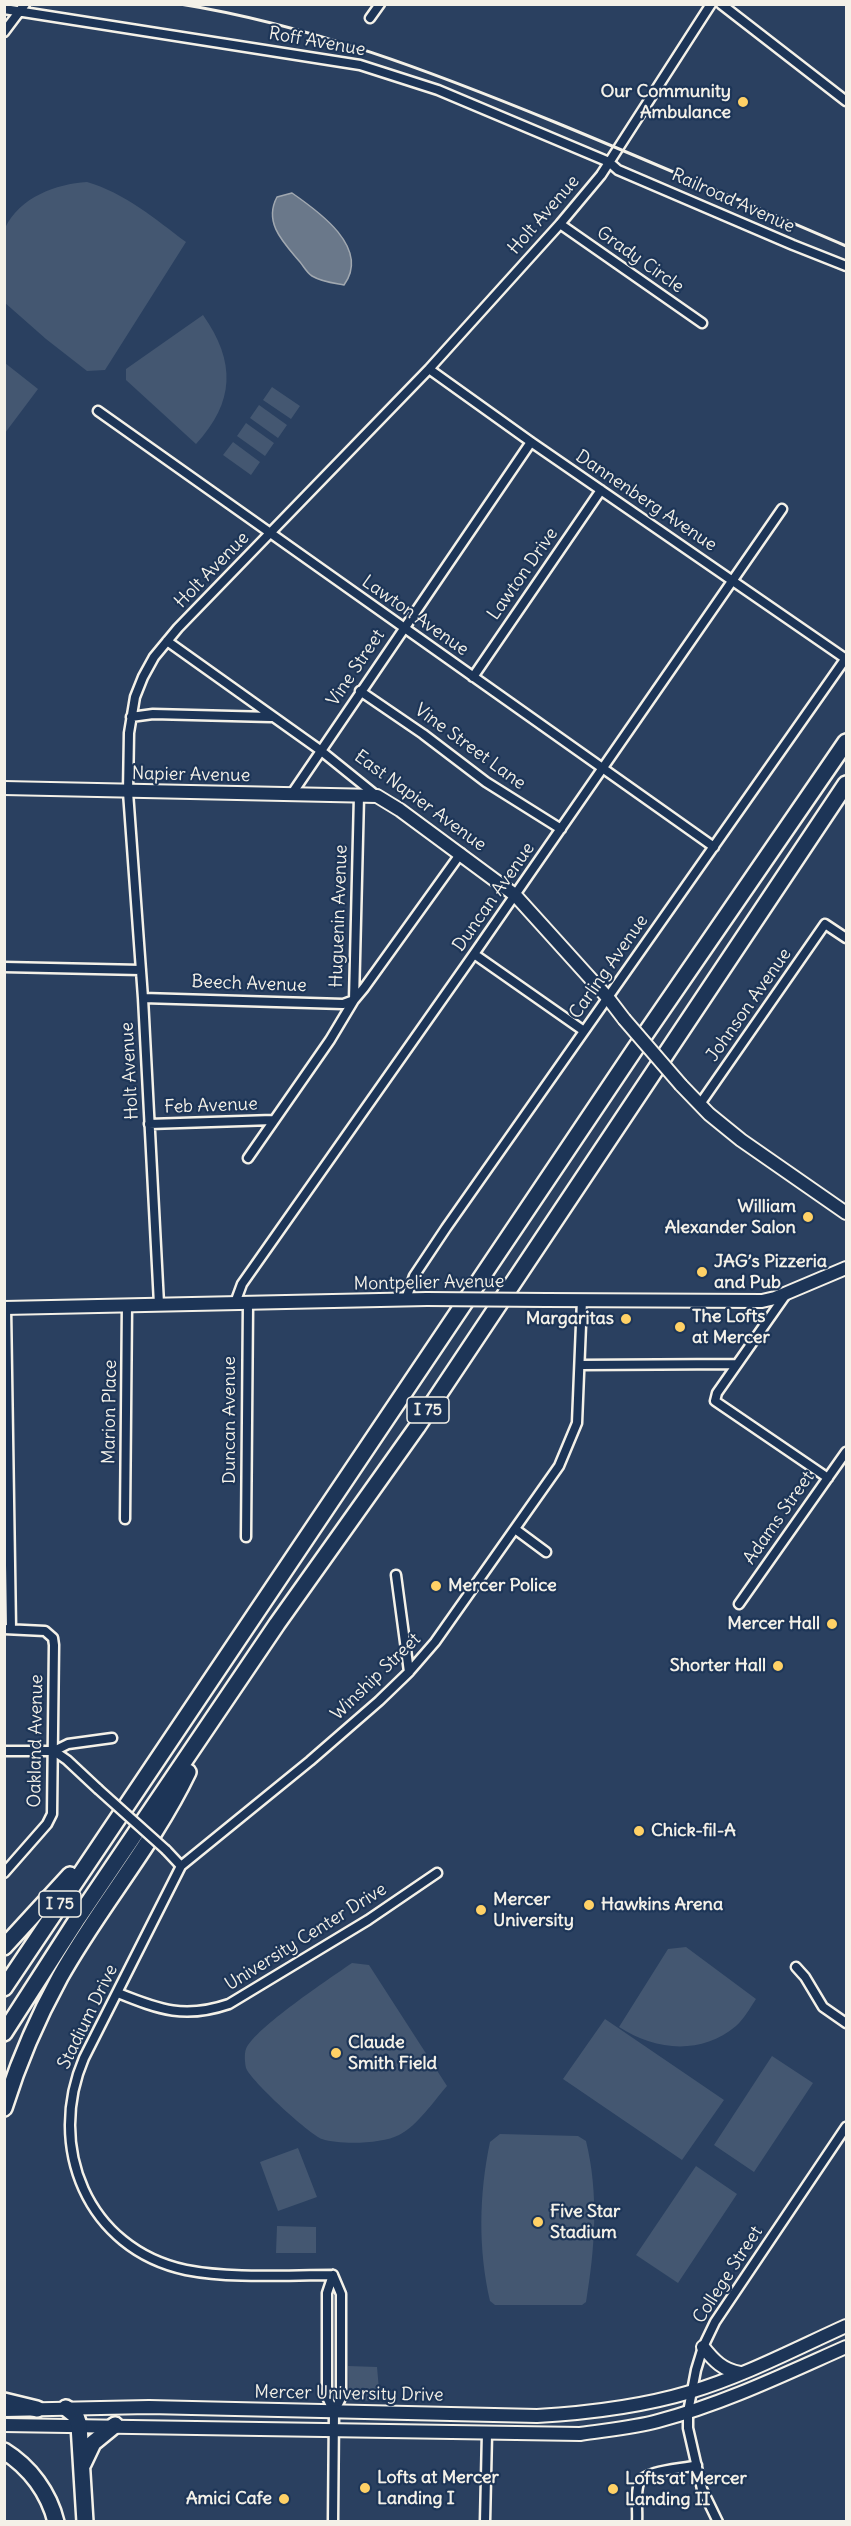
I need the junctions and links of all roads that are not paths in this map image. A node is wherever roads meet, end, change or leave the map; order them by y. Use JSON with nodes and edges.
{"nodes":[{"id":1,"x":381,"y":4,"type":"edge"},
{"id":2,"x":711,"y":4,"type":"edge"},
{"id":3,"x":721,"y":4,"type":"edge"},
{"id":4,"x":23,"y":8,"type":"edge"},
{"id":5,"x":4,"y":9,"type":"edge"},
{"id":6,"x":370,"y":18,"type":"dead end"},
{"id":7,"x":4,"y":32,"type":"edge"},
{"id":8,"x":846,"y":101,"type":"edge"},
{"id":9,"x":609,"y":162,"type":"junction"},
{"id":10,"x":560,"y":224,"type":"junction"},
{"id":11,"x":846,"y":266,"type":"edge"},
{"id":12,"x":702,"y":323,"type":"dead end"},
{"id":13,"x":429,"y":369,"type":"junction"},
{"id":14,"x":98,"y":411,"type":"dead end"},
{"id":15,"x":531,"y":442,"type":"junction"},
{"id":16,"x":601,"y":490,"type":"junction"},
{"id":17,"x":782,"y":509,"type":"dead end"},
{"id":18,"x":270,"y":534,"type":"junction"},
{"id":19,"x":734,"y":580,"type":"junction"},
{"id":20,"x":403,"y":628,"type":"junction"},
{"id":21,"x":167,"y":641,"type":"junction"},
{"id":22,"x":846,"y":658,"type":"edge"},
{"id":23,"x":472,"y":677,"type":"junction"},
{"id":24,"x":360,"y":691,"type":"junction"},
{"id":25,"x":130,"y":717,"type":"junction"},
{"id":26,"x":272,"y":717,"type":"junction"},
{"id":27,"x":846,"y":742,"type":"edge"},
{"id":28,"x":320,"y":750,"type":"junction"},
{"id":29,"x":603,"y":768,"type":"junction"},
{"id":30,"x":846,"y":784,"type":"edge"},
{"id":31,"x":4,"y":788,"type":"edge"},
{"id":32,"x":128,"y":792,"type":"junction"},
{"id":33,"x":291,"y":795,"type":"junction"},
{"id":34,"x":359,"y":796,"type":"junction"},
{"id":35,"x":377,"y":796,"type":"junction"},
{"id":36,"x":561,"y":829,"type":"junction"},
{"id":37,"x":714,"y":847,"type":"junction"},
{"id":38,"x":461,"y":854,"type":"junction"},
{"id":39,"x":515,"y":895,"type":"junction"},
{"id":40,"x":846,"y":938,"type":"edge"},
{"id":41,"x":474,"y":954,"type":"junction"},
{"id":42,"x":4,"y":967,"type":"edge"},
{"id":43,"x":141,"y":970,"type":"junction"},
{"id":44,"x":143,"y":998,"type":"junction"},
{"id":45,"x":608,"y":998,"type":"junction"},
{"id":46,"x":354,"y":1000,"type":"junction"},
{"id":47,"x":584,"y":1031,"type":"junction"},
{"id":48,"x":700,"y":1104,"type":"junction"},
{"id":49,"x":273,"y":1120,"type":"junction"},
{"id":50,"x":149,"y":1124,"type":"junction"},
{"id":51,"x":248,"y":1158,"type":"dead end"},
{"id":52,"x":845,"y":1210,"type":"edge"},
{"id":53,"x":846,"y":1268,"type":"edge"},
{"id":54,"x":787,"y":1293,"type":"junction"},
{"id":55,"x":406,"y":1299,"type":"junction"},
{"id":56,"x":582,"y":1300,"type":"junction"},
{"id":57,"x":242,"y":1303,"type":"junction"},
{"id":58,"x":159,"y":1304,"type":"junction"},
{"id":59,"x":128,"y":1305,"type":"junction"},
{"id":60,"x":5,"y":1308,"type":"edge"},
{"id":61,"x":736,"y":1364,"type":"junction"},
{"id":62,"x":579,"y":1365,"type":"junction"},
{"id":63,"x":846,"y":1452,"type":"edge"},
{"id":64,"x":828,"y":1478,"type":"junction"},
{"id":65,"x":125,"y":1519,"type":"dead end"},
{"id":66,"x":515,"y":1529,"type":"junction"},
{"id":67,"x":246,"y":1537,"type":"dead end"},
{"id":68,"x":546,"y":1552,"type":"dead end"},
{"id":69,"x":396,"y":1575,"type":"dead end"},
{"id":70,"x":739,"y":1604,"type":"dead end"},
{"id":71,"x":8,"y":1629,"type":"edge"},
{"id":72,"x":408,"y":1672,"type":"junction"},
{"id":73,"x":206,"y":1731,"type":"junction"},
{"id":74,"x":112,"y":1738,"type":"dead end"},
{"id":75,"x":4,"y":1751,"type":"edge"},
{"id":76,"x":54,"y":1751,"type":"junction"},
{"id":77,"x":117,"y":1821,"type":"junction"},
{"id":78,"x":181,"y":1866,"type":"junction"},
{"id":79,"x":4,"y":1873,"type":"edge"},
{"id":80,"x":437,"y":1873,"type":"dead end"},
{"id":81,"x":4,"y":1947,"type":"edge"},
{"id":82,"x":796,"y":1967,"type":"dead end"},
{"id":83,"x":4,"y":1988,"type":"edge"},
{"id":84,"x":118,"y":1993,"type":"junction"},
{"id":85,"x":846,"y":2023,"type":"edge"},
{"id":86,"x":4,"y":2033,"type":"edge"},
{"id":87,"x":4,"y":2108,"type":"edge"},
{"id":88,"x":846,"y":2127,"type":"edge"},
{"id":89,"x":333,"y":2275,"type":"junction"},
{"id":90,"x":846,"y":2326,"type":"edge"},
{"id":91,"x":703,"y":2347,"type":"junction"},
{"id":92,"x":846,"y":2347,"type":"edge"},
{"id":93,"x":740,"y":2373,"type":"junction"},
{"id":94,"x":690,"y":2392,"type":"junction"},
{"id":95,"x":4,"y":2401,"type":"edge"},
{"id":96,"x":66,"y":2408,"type":"junction"},
{"id":97,"x":4,"y":2409,"type":"edge"},
{"id":98,"x":37,"y":2409,"type":"junction"},
{"id":99,"x":334,"y":2412,"type":"junction"},
{"id":100,"x":688,"y":2412,"type":"junction"},
{"id":101,"x":4,"y":2425,"type":"edge"},
{"id":102,"x":79,"y":2425,"type":"junction"},
{"id":103,"x":115,"y":2425,"type":"junction"},
{"id":104,"x":334,"y":2430,"type":"junction"},
{"id":105,"x":487,"y":2433,"type":"junction"},
{"id":106,"x":4,"y":2451,"type":"edge"},
{"id":107,"x":83,"y":2464,"type":"junction"},
{"id":108,"x":697,"y":2465,"type":"junction"},
{"id":109,"x":56,"y":2522,"type":"edge"},
{"id":110,"x":85,"y":2522,"type":"edge"},
{"id":111,"x":333,"y":2522,"type":"edge"},
{"id":112,"x":485,"y":2522,"type":"edge"},
{"id":113,"x":638,"y":2522,"type":"edge"},
{"id":114,"x":718,"y":2522,"type":"edge"}],
"edges":[{"from":1,"to":6,"type":"street"},
{"from":2,"to":9,"type":"street","name":"Holt Avenue"},
{"from":3,"to":8,"type":"street"},
{"from":4,"to":5,"type":"street","name":"Roff Avenue"},
{"from":4,"to":7,"type":"street"},
{"from":4,"to":9,"type":"street","name":"Roff Avenue"},
{"from":9,"to":10,"type":"street","name":"Holt Avenue"},
{"from":9,"to":11,"type":"street","name":"Railroad Avenue"},
{"from":10,"to":12,"type":"street","name":"Grady Circle"},
{"from":10,"to":13,"type":"street","name":"Holt Avenue"},
{"from":13,"to":15,"type":"street","name":"Dannenberg Avenue"},
{"from":13,"to":18,"type":"street","name":"Holt Avenue"},
{"from":14,"to":18,"type":"street","name":"Lawton Avenue"},
{"from":15,"to":16,"type":"street","name":"Dannenberg Avenue"},
{"from":15,"to":20,"type":"street","name":"Vine Street"},
{"from":16,"to":19,"type":"street","name":"Dannenberg Avenue"},
{"from":16,"to":23,"type":"street","name":"Lawton Drive"},
{"from":17,"to":19,"type":"street","name":"Duncan Avenue"},
{"from":18,"to":20,"type":"street","name":"Lawton Avenue"},
{"from":18,"to":21,"type":"street","name":"Holt Avenue"},
{"from":19,"to":22,"type":"street","name":"Dannenberg Avenue"},
{"from":19,"to":29,"type":"street","name":"Duncan Avenue"},
{"from":20,"to":23,"type":"street","name":"Lawton Avenue"},
{"from":20,"to":24,"type":"street","name":"Vine Street"},
{"from":21,"to":25,"type":"street","name":"Holt Avenue"},
{"from":21,"to":26,"type":"street","name":"East Napier Avenue"},
{"from":22,"to":37,"type":"street","name":"Carling Avenue"},
{"from":23,"to":29,"type":"street","name":"Lawton Avenue"},
{"from":24,"to":28,"type":"street","name":"Vine Street"},
{"from":24,"to":36,"type":"street","name":"Vine Street Lane"},
{"from":25,"to":26,"type":"street"},
{"from":25,"to":32,"type":"street","name":"Holt Avenue"},
{"from":26,"to":28,"type":"street","name":"East Napier Avenue"},
{"from":27,"to":77,"type":"highway","number":"I 75"},
{"from":28,"to":33,"type":"street","name":"Vine Street"},
{"from":28,"to":35,"type":"street","name":"East Napier Avenue"},
{"from":29,"to":36,"type":"street","name":"Duncan Avenue"},
{"from":29,"to":37,"type":"street","name":"Lawton Avenue"},
{"from":30,"to":73,"type":"highway","number":"I 75"},
{"from":31,"to":32,"type":"street","name":"Napier Avenue"},
{"from":32,"to":33,"type":"street","name":"Napier Avenue"},
{"from":32,"to":43,"type":"street","name":"Holt Avenue"},
{"from":33,"to":34,"type":"street","name":"Napier Avenue"},
{"from":34,"to":35,"type":"street","name":"Napier Avenue"},
{"from":34,"to":46,"type":"street","name":"Huguenin Avenue"},
{"from":35,"to":38,"type":"street","name":"East Napier Avenue"},
{"from":36,"to":39,"type":"street","name":"Duncan Avenue"},
{"from":37,"to":45,"type":"street","name":"Carling Avenue"},
{"from":38,"to":39,"type":"street","name":"East Napier Avenue"},
{"from":38,"to":46,"type":"street"},
{"from":39,"to":41,"type":"street","name":"Duncan Avenue"},
{"from":39,"to":45,"type":"street","name":"East Napier Avenue"},
{"from":40,"to":48,"type":"street","name":"Johnson Avenue"},
{"from":41,"to":47,"type":"street"},
{"from":41,"to":57,"type":"street","name":"Duncan Avenue"},
{"from":42,"to":43,"type":"street"},
{"from":43,"to":44,"type":"street","name":"Holt Avenue"},
{"from":44,"to":46,"type":"street","name":"Beech Avenue"},
{"from":44,"to":50,"type":"street","name":"Holt Avenue"},
{"from":45,"to":47,"type":"street","name":"Carling Avenue"},
{"from":45,"to":48,"type":"street","name":"East Napier Avenue","bridge":true},
{"from":46,"to":49,"type":"street","name":"Huguenin Avenue"},
{"from":47,"to":55,"type":"street","name":"Carling Avenue"},
{"from":48,"to":52,"type":"street","name":"East Napier Avenue"},
{"from":49,"to":50,"type":"street","name":"Feb Avenue"},
{"from":49,"to":51,"type":"street","name":"Huguenin Avenue"},
{"from":50,"to":58,"type":"street","name":"Holt Avenue"},
{"from":53,"to":54,"type":"street","name":"Montpelier Avenue"},
{"from":54,"to":56,"type":"street","name":"Montpelier Avenue"},
{"from":54,"to":61,"type":"street"},
{"from":55,"to":56,"type":"street","name":"Montpelier Avenue","bridge":true},
{"from":55,"to":57,"type":"street","name":"Montpelier Avenue"},
{"from":56,"to":62,"type":"street","name":"Winship Street"},
{"from":57,"to":58,"type":"street","name":"Montpelier Avenue"},
{"from":57,"to":67,"type":"street","name":"Duncan Avenue"},
{"from":58,"to":59,"type":"street","name":"Montpelier Avenue"},
{"from":59,"to":60,"type":"street","name":"Montpelier Avenue"},
{"from":59,"to":65,"type":"street","name":"Marion Place"},
{"from":60,"to":71,"type":"street"},
{"from":61,"to":62,"type":"street"},
{"from":61,"to":64,"type":"street"},
{"from":62,"to":66,"type":"street","name":"Winship Street"},
{"from":63,"to":64,"type":"street","name":"Adams Street"},
{"from":64,"to":70,"type":"street","name":"Adams Street"},
{"from":66,"to":68,"type":"street"},
{"from":66,"to":72,"type":"street","name":"Winship Street"},
{"from":69,"to":72,"type":"street"},
{"from":71,"to":76,"type":"street","name":"Oakland Avenue"},
{"from":72,"to":78,"type":"street","name":"Winship Street"},
{"from":73,"to":86,"type":"highway","number":"I 75"},
{"from":73,"to":87,"type":"highway"},
{"from":74,"to":76,"type":"street"},
{"from":75,"to":76,"type":"street"},
{"from":76,"to":78,"type":"street","bridge":true},
{"from":76,"to":79,"type":"street","name":"Oakland Avenue"},
{"from":77,"to":81,"type":"highway"},
{"from":77,"to":83,"type":"highway","number":"I 75"},
{"from":78,"to":84,"type":"street","name":"Stadium Drive"},
{"from":80,"to":84,"type":"street","name":"University Center Drive"},
{"from":82,"to":85,"type":"street"},
{"from":84,"to":89,"type":"street","name":"Stadium Drive"},
{"from":88,"to":91,"type":"street","name":"College Street"},
{"from":89,"to":99,"type":"street"},
{"from":89,"to":99,"type":"street"},
{"from":90,"to":93,"type":"street","name":"Mercer University Drive"},
{"from":91,"to":93,"type":"street"},
{"from":91,"to":94,"type":"street","name":"College Street"},
{"from":92,"to":100,"type":"street","name":"Mercer University Drive"},
{"from":93,"to":94,"type":"street","name":"Mercer University Drive"},
{"from":94,"to":99,"type":"street","name":"Mercer University Drive"},
{"from":94,"to":100,"type":"street","name":"College Street"},
{"from":95,"to":98,"type":"highway"},
{"from":96,"to":98,"type":"street","name":"Mercer University Drive"},
{"from":96,"to":99,"type":"street","name":"Mercer University Drive"},
{"from":96,"to":102,"type":"highway"},
{"from":97,"to":98,"type":"street","name":"Mercer University Drive"},
{"from":99,"to":104,"type":"street"},
{"from":100,"to":105,"type":"street","name":"Mercer University Drive"},
{"from":100,"to":108,"type":"street","name":"College Street"},
{"from":101,"to":102,"type":"street","name":"Mercer University Drive"},
{"from":102,"to":103,"type":"street","name":"Mercer University Drive"},
{"from":102,"to":107,"type":"highway"},
{"from":103,"to":104,"type":"street","name":"Mercer University Drive"},
{"from":103,"to":107,"type":"highway"},
{"from":104,"to":105,"type":"street","name":"Mercer University Drive"},
{"from":104,"to":111,"type":"street"},
{"from":105,"to":112,"type":"street"},
{"from":106,"to":109,"type":"highway"},
{"from":107,"to":110,"type":"highway"},
{"from":108,"to":113,"type":"street"},
{"from":108,"to":114,"type":"street","name":"College Street"}]}
